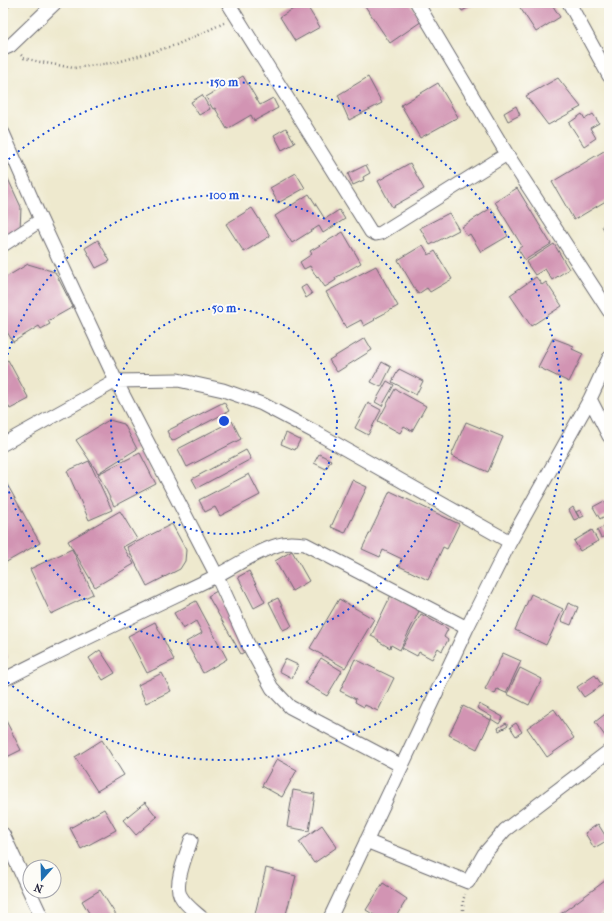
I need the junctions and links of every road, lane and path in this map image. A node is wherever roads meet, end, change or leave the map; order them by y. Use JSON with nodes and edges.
{"nodes":[{"id":1,"x":55,"y":3,"type":"edge"},
{"id":2,"x":228,"y":3,"type":"edge"},
{"id":3,"x":417,"y":3,"type":"edge"},
{"id":4,"x":569,"y":3,"type":"edge"},
{"id":5,"x":237,"y":16,"type":"junction"},
{"id":6,"x":6,"y":48,"type":"edge"},
{"id":7,"x":609,"y":76,"type":"edge"},
{"id":8,"x":3,"y":133,"type":"edge"},
{"id":9,"x":507,"y":154,"type":"junction"},
{"id":10,"x":41,"y":220,"type":"junction"},
{"id":11,"x":3,"y":245,"type":"edge"},
{"id":12,"x":609,"y":311,"type":"edge"},
{"id":13,"x":609,"y":358,"type":"edge"},
{"id":14,"x":116,"y":381,"type":"junction"},
{"id":15,"x":590,"y":399,"type":"junction"},
{"id":16,"x":609,"y":436,"type":"edge"},
{"id":17,"x":3,"y":444,"type":"edge"},
{"id":18,"x":510,"y":542,"type":"junction"},
{"id":19,"x":216,"y":576,"type":"junction"},
{"id":20,"x":467,"y":628,"type":"junction"},
{"id":21,"x":3,"y":680,"type":"edge"},
{"id":22,"x":609,"y":751,"type":"edge"},
{"id":23,"x":402,"y":766,"type":"junction"},
{"id":24,"x":3,"y":834,"type":"edge"},
{"id":25,"x":191,"y":840,"type":"dead end"},
{"id":26,"x":366,"y":841,"type":"junction"},
{"id":27,"x":468,"y":882,"type":"junction"},
{"id":28,"x":42,"y":918,"type":"edge"},
{"id":29,"x":202,"y":918,"type":"edge"},
{"id":30,"x":330,"y":918,"type":"edge"},
{"id":31,"x":463,"y":918,"type":"edge"}],
"edges":[{"from":1,"to":6,"type":"street"},
{"from":2,"to":5,"type":"street"},
{"from":3,"to":9,"type":"street"},
{"from":4,"to":7,"type":"street"},
{"from":5,"to":6,"type":"path"},
{"from":5,"to":9,"type":"street"},
{"from":8,"to":10,"type":"street"},
{"from":9,"to":12,"type":"street"},
{"from":10,"to":11,"type":"street"},
{"from":10,"to":14,"type":"street"},
{"from":13,"to":15,"type":"street"},
{"from":14,"to":17,"type":"street"},
{"from":14,"to":18,"type":"street"},
{"from":14,"to":19,"type":"street"},
{"from":15,"to":16,"type":"street"},
{"from":15,"to":18,"type":"street"},
{"from":18,"to":20,"type":"street"},
{"from":19,"to":20,"type":"street"},
{"from":19,"to":21,"type":"street"},
{"from":19,"to":23,"type":"street"},
{"from":20,"to":23,"type":"street"},
{"from":22,"to":27,"type":"street"},
{"from":23,"to":26,"type":"street"},
{"from":24,"to":28,"type":"street"},
{"from":25,"to":29,"type":"street"},
{"from":26,"to":27,"type":"street"},
{"from":26,"to":30,"type":"street"},
{"from":27,"to":31,"type":"path"}]}
